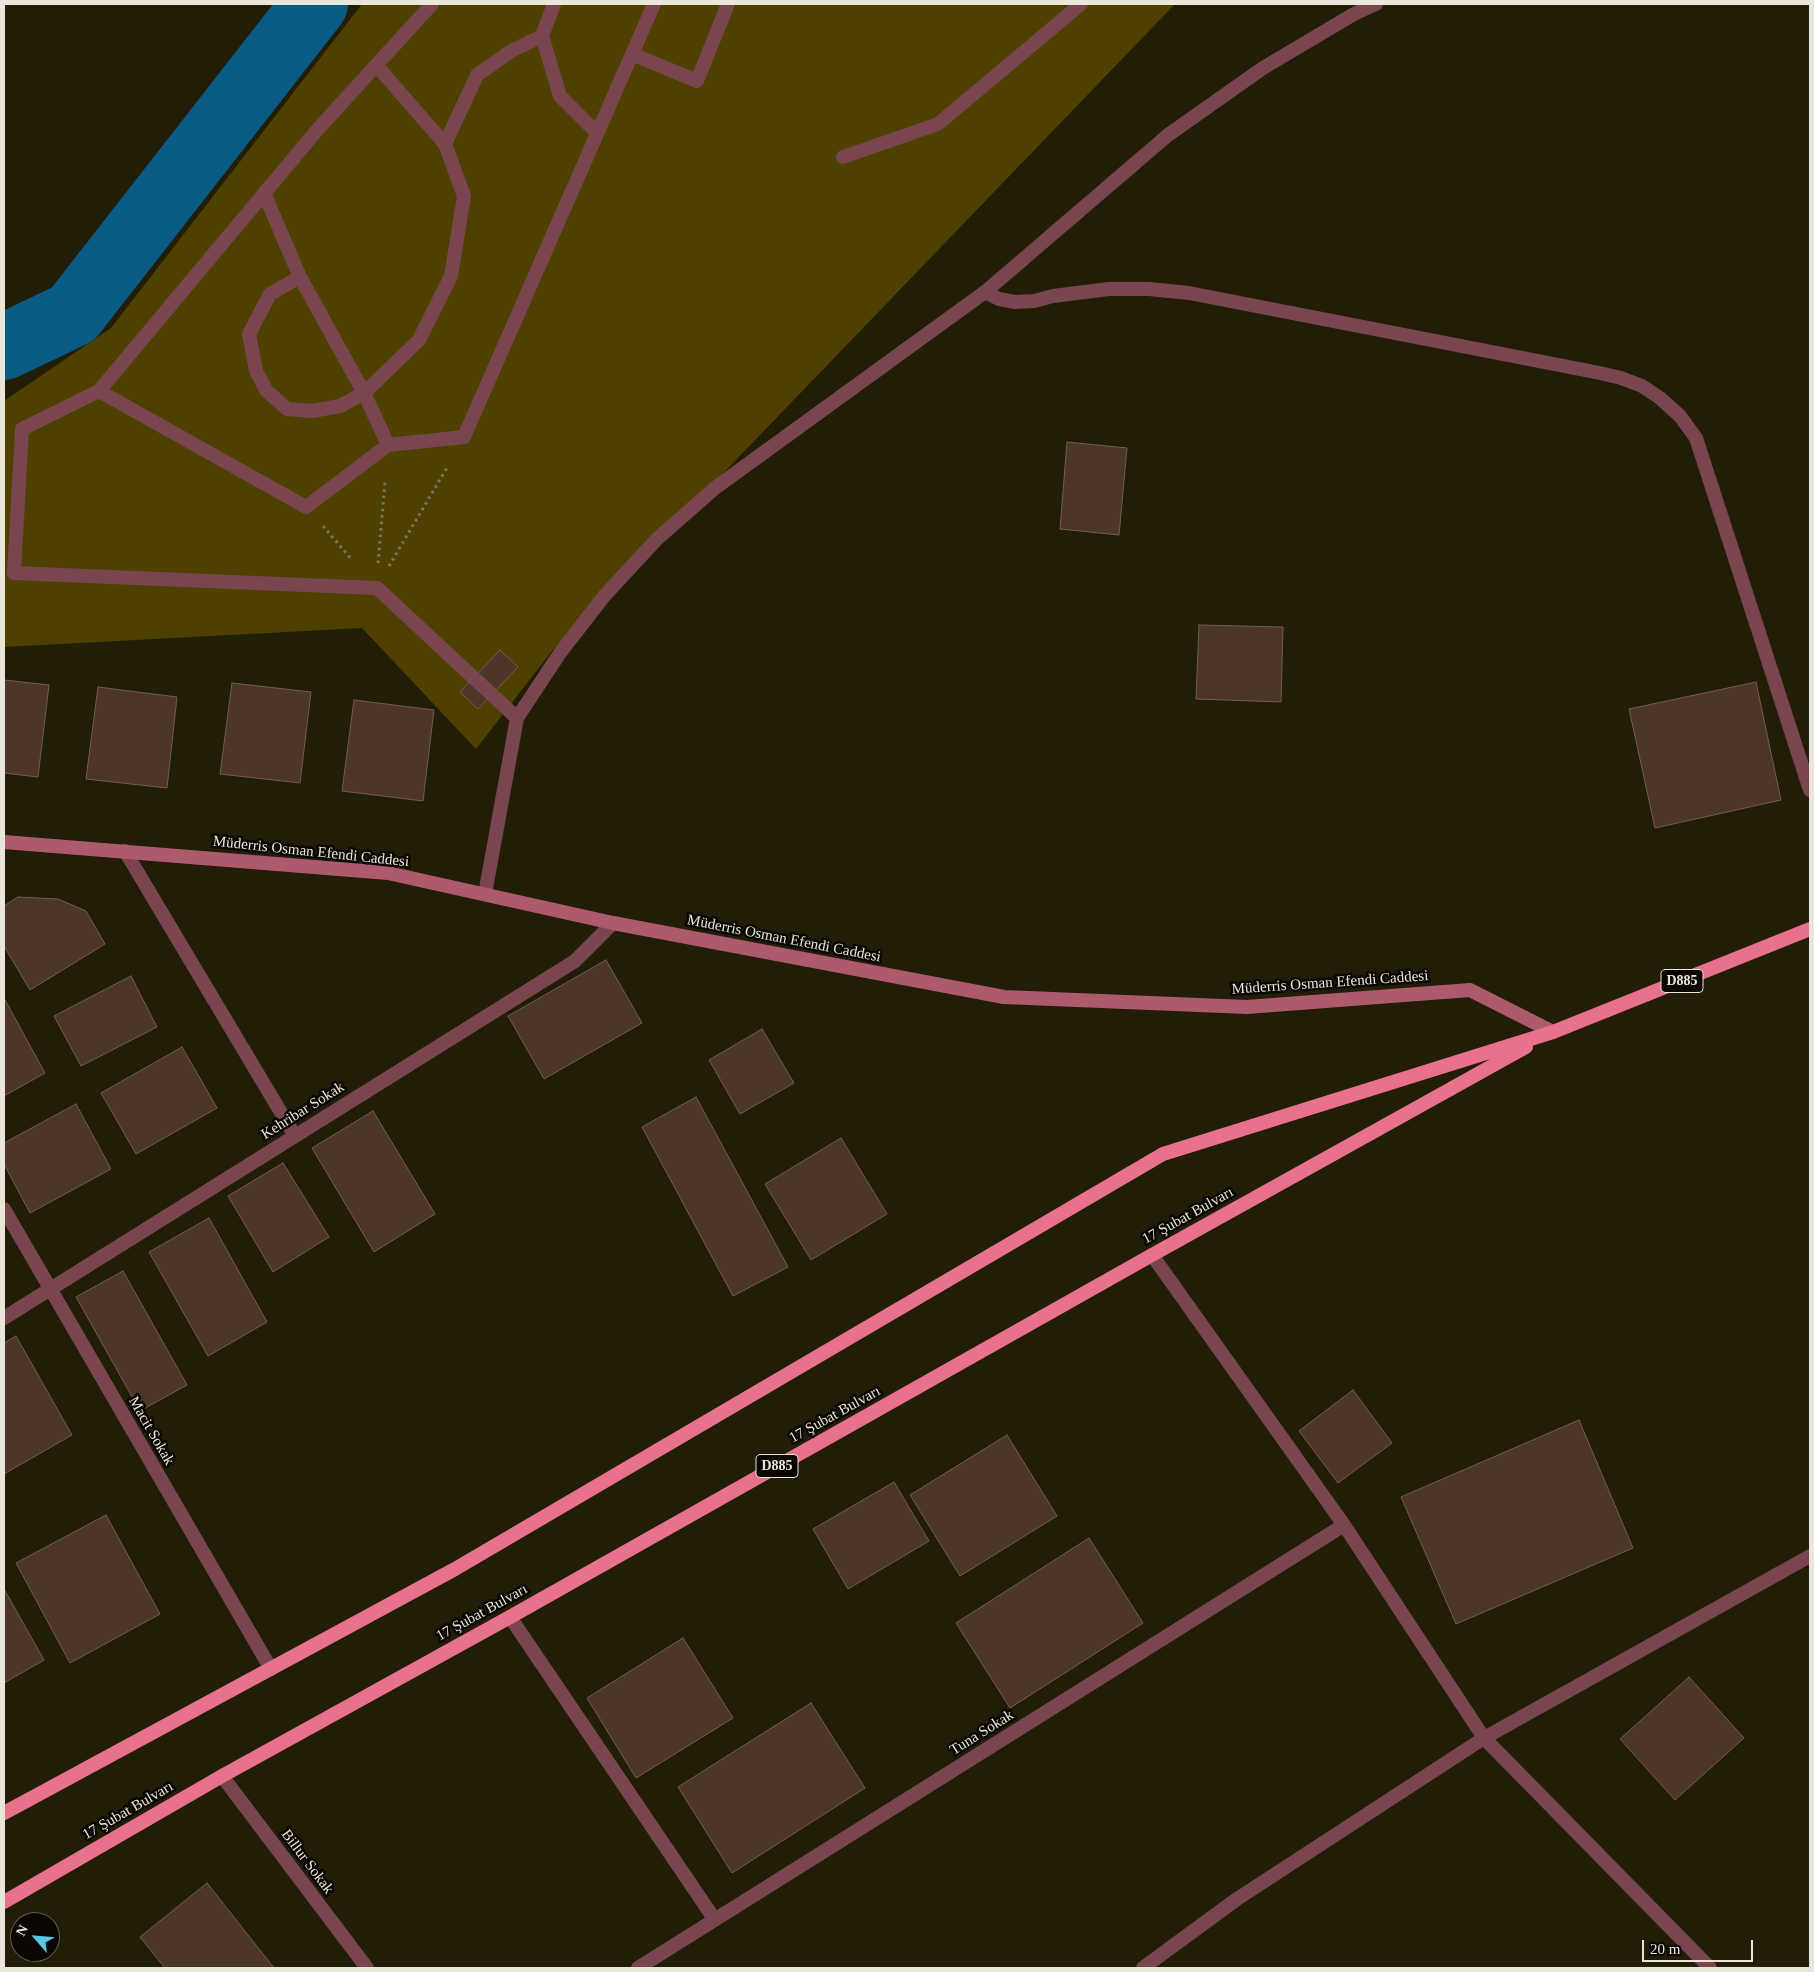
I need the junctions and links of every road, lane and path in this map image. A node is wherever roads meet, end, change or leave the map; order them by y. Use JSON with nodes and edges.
{"nodes":[{"id":1,"x":432,"y":4,"type":"edge"},
{"id":2,"x":554,"y":4,"type":"edge"},
{"id":3,"x":654,"y":4,"type":"edge"},
{"id":4,"x":728,"y":4,"type":"edge"},
{"id":5,"x":1081,"y":4,"type":"edge"},
{"id":6,"x":1376,"y":4,"type":"edge"},
{"id":7,"x":542,"y":36,"type":"junction"},
{"id":8,"x":632,"y":54,"type":"junction"},
{"id":9,"x":376,"y":65,"type":"junction"},
{"id":10,"x":598,"y":133,"type":"junction"},
{"id":11,"x":445,"y":144,"type":"junction"},
{"id":12,"x":843,"y":157,"type":"dead end"},
{"id":13,"x":264,"y":193,"type":"junction"},
{"id":14,"x":300,"y":277,"type":"junction"},
{"id":15,"x":985,"y":292,"type":"junction"},
{"id":16,"x":99,"y":391,"type":"junction"},
{"id":17,"x":364,"y":393,"type":"junction"},
{"id":18,"x":464,"y":437,"type":"junction"},
{"id":19,"x":388,"y":445,"type":"junction"},
{"id":20,"x":306,"y":507,"type":"junction"},
{"id":21,"x":376,"y":588,"type":"junction"},
{"id":22,"x":517,"y":718,"type":"junction"},
{"id":23,"x":1810,"y":790,"type":"edge"},
{"id":24,"x":4,"y":842,"type":"edge"},
{"id":25,"x":125,"y":852,"type":"junction"},
{"id":26,"x":484,"y":894,"type":"junction"},
{"id":27,"x":613,"y":923,"type":"junction"},
{"id":28,"x":1810,"y":930,"type":"edge"},
{"id":29,"x":1553,"y":1032,"type":"junction"},
{"id":30,"x":295,"y":1136,"type":"junction"},
{"id":31,"x":4,"y":1209,"type":"edge"},
{"id":32,"x":1152,"y":1254,"type":"junction"},
{"id":33,"x":50,"y":1289,"type":"junction"},
{"id":34,"x":4,"y":1318,"type":"edge"},
{"id":35,"x":1344,"y":1525,"type":"junction"},
{"id":36,"x":1810,"y":1556,"type":"edge"},
{"id":37,"x":510,"y":1617,"type":"junction"},
{"id":38,"x":270,"y":1669,"type":"junction"},
{"id":39,"x":1484,"y":1738,"type":"junction"},
{"id":40,"x":222,"y":1776,"type":"junction"},
{"id":41,"x":4,"y":1813,"type":"edge"},
{"id":42,"x":4,"y":1902,"type":"edge"},
{"id":43,"x":715,"y":1920,"type":"junction"},
{"id":44,"x":367,"y":1968,"type":"edge"},
{"id":45,"x":638,"y":1968,"type":"edge"},
{"id":46,"x":1143,"y":1968,"type":"edge"},
{"id":47,"x":1710,"y":1968,"type":"edge"}],
"edges":[{"from":1,"to":9,"type":"street"},
{"from":2,"to":7,"type":"street"},
{"from":3,"to":8,"type":"street"},
{"from":4,"to":8,"type":"street"},
{"from":5,"to":12,"type":"street"},
{"from":6,"to":15,"type":"street"},
{"from":7,"to":10,"type":"street"},
{"from":7,"to":11,"type":"street"},
{"from":8,"to":10,"type":"street"},
{"from":9,"to":11,"type":"street"},
{"from":9,"to":13,"type":"street"},
{"from":10,"to":18,"type":"street"},
{"from":11,"to":17,"type":"street"},
{"from":13,"to":14,"type":"street"},
{"from":13,"to":16,"type":"street"},
{"from":14,"to":17,"type":"street"},
{"from":14,"to":17,"type":"street"},
{"from":15,"to":22,"type":"street"},
{"from":15,"to":23,"type":"street"},
{"from":16,"to":20,"type":"street"},
{"from":16,"to":21,"type":"street"},
{"from":17,"to":19,"type":"street"},
{"from":18,"to":19,"type":"street"},
{"from":18,"to":21,"type":"path"},
{"from":19,"to":20,"type":"street"},
{"from":19,"to":21,"type":"path"},
{"from":20,"to":21,"type":"path"},
{"from":21,"to":22,"type":"street"},
{"from":22,"to":26,"type":"street"},
{"from":24,"to":25,"type":"main road","name":"Müderris Osman Efendi Caddesi"},
{"from":25,"to":26,"type":"main road","name":"Müderris Osman Efendi Caddesi"},
{"from":25,"to":30,"type":"street"},
{"from":26,"to":27,"type":"main road","name":"Müderris Osman Efendi Caddesi"},
{"from":27,"to":29,"type":"main road","name":"Müderris Osman Efendi Caddesi"},
{"from":27,"to":30,"type":"street","name":"Kehribar Sokak"},
{"from":28,"to":29,"type":"highway","name":"17 Şubat Bulvarı","number":"D885"},
{"from":29,"to":32,"type":"highway","name":"17 Şubat Bulvarı","number":"D885"},
{"from":29,"to":38,"type":"highway","name":"17 Şubat Bulvarı","number":"D885"},
{"from":30,"to":33,"type":"street","name":"Kehribar Sokak"},
{"from":31,"to":33,"type":"street","name":"Macit Sokak"},
{"from":32,"to":35,"type":"street"},
{"from":32,"to":37,"type":"highway","name":"17 Şubat Bulvarı","number":"D885"},
{"from":33,"to":34,"type":"street","name":"Kehribar Sokak"},
{"from":33,"to":38,"type":"street","name":"Macit Sokak"},
{"from":35,"to":39,"type":"street"},
{"from":35,"to":43,"type":"street","name":"Tuna Sokak"},
{"from":36,"to":39,"type":"street"},
{"from":37,"to":40,"type":"highway","name":"17 Şubat Bulvarı","number":"D885"},
{"from":37,"to":43,"type":"street"},
{"from":38,"to":41,"type":"highway","name":"17 Şubat Bulvarı","number":"D885"},
{"from":39,"to":46,"type":"street"},
{"from":39,"to":47,"type":"street"},
{"from":40,"to":42,"type":"highway","name":"17 Şubat Bulvarı","number":"D885"},
{"from":40,"to":44,"type":"street","name":"Billur Sokak"},
{"from":43,"to":45,"type":"street","name":"Tuna Sokak"}]}
